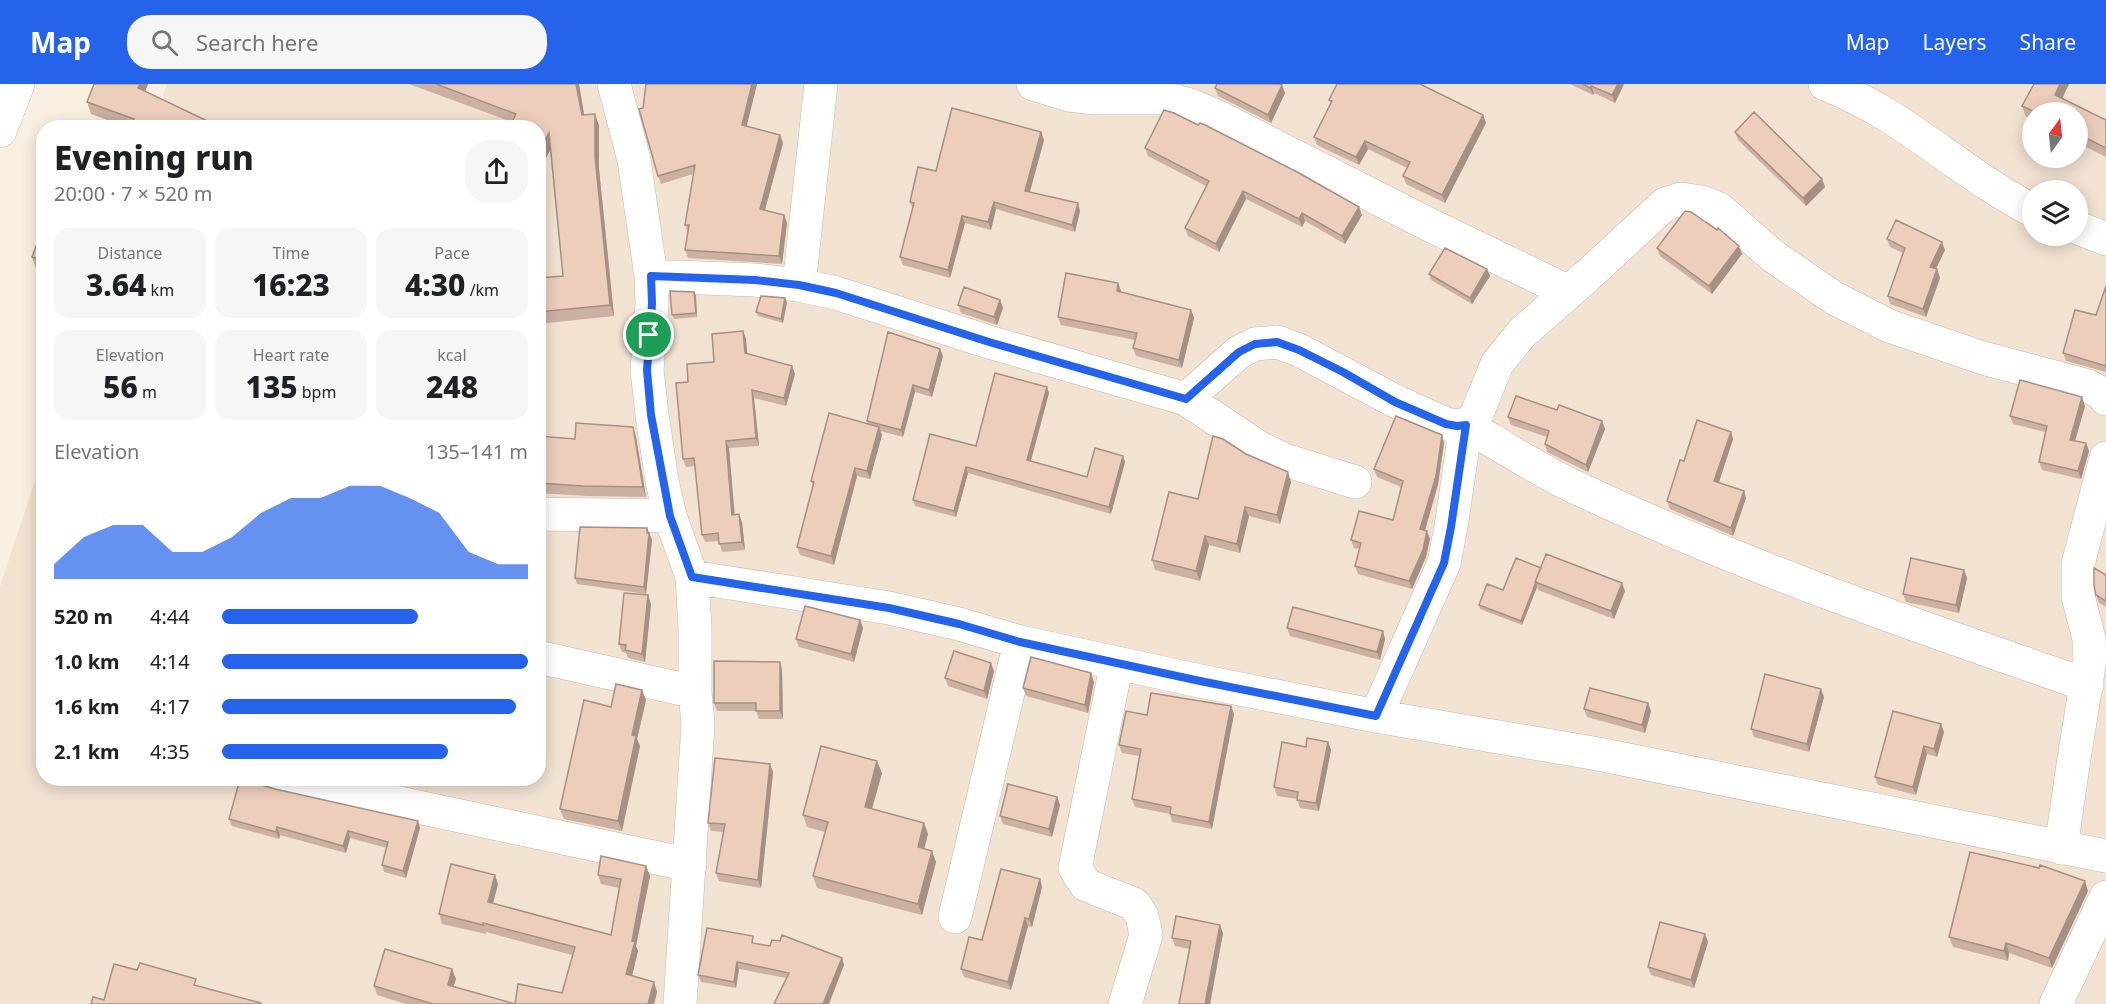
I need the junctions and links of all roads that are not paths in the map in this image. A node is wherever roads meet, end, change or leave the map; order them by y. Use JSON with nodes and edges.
{"nodes":[{"id":1,"x":18,"y":84,"type":"edge"},
{"id":2,"x":614,"y":84,"type":"edge"},
{"id":3,"x":821,"y":84,"type":"edge"},
{"id":4,"x":1033,"y":84,"type":"edge"},
{"id":5,"x":1825,"y":84,"type":"edge"},
{"id":6,"x":0,"y":131,"type":"edge"},
{"id":7,"x":2022,"y":205,"type":"edge"},
{"id":8,"x":2088,"y":232,"type":"edge"},
{"id":9,"x":2106,"y":239,"type":"edge"},
{"id":10,"x":651,"y":276,"type":"junction"},
{"id":11,"x":799,"y":285,"type":"junction"},
{"id":12,"x":1569,"y":292,"type":"junction"},
{"id":13,"x":1186,"y":399,"type":"junction"},
{"id":14,"x":2106,"y":399,"type":"edge"},
{"id":15,"x":1466,"y":425,"type":"junction"},
{"id":16,"x":2106,"y":458,"type":"edge"},
{"id":17,"x":1355,"y":482,"type":"dead end"},
{"id":18,"x":546,"y":514,"type":"edge"},
{"id":19,"x":670,"y":516,"type":"junction"},
{"id":20,"x":692,"y":577,"type":"junction"},
{"id":21,"x":1020,"y":642,"type":"junction"},
{"id":22,"x":546,"y":659,"type":"edge"},
{"id":23,"x":1117,"y":663,"type":"junction"},
{"id":24,"x":2087,"y":685,"type":"junction"},
{"id":25,"x":695,"y":692,"type":"junction"},
{"id":26,"x":1376,"y":716,"type":"junction"},
{"id":27,"x":320,"y":786,"type":"edge"},
{"id":28,"x":2061,"y":848,"type":"junction"},
{"id":29,"x":2106,"y":856,"type":"edge"},
{"id":30,"x":690,"y":865,"type":"junction"},
{"id":31,"x":2106,"y":897,"type":"edge"},
{"id":32,"x":955,"y":918,"type":"dead end"},
{"id":33,"x":680,"y":1004,"type":"edge"},
{"id":34,"x":1125,"y":1004,"type":"edge"},
{"id":35,"x":2056,"y":1004,"type":"edge"}],
"edges":[{"from":1,"to":6,"type":"street"},
{"from":2,"to":10,"type":"street"},
{"from":3,"to":11,"type":"street"},
{"from":4,"to":12,"type":"street"},
{"from":5,"to":7,"type":"street"},
{"from":8,"to":9,"type":"street"},
{"from":10,"to":11,"type":"street"},
{"from":10,"to":19,"type":"street"},
{"from":11,"to":13,"type":"street"},
{"from":12,"to":14,"type":"street"},
{"from":12,"to":15,"type":"street"},
{"from":13,"to":15,"type":"street"},
{"from":13,"to":17,"type":"street"},
{"from":15,"to":24,"type":"street"},
{"from":15,"to":26,"type":"street"},
{"from":16,"to":24,"type":"street"},
{"from":18,"to":19,"type":"street"},
{"from":19,"to":20,"type":"street"},
{"from":20,"to":21,"type":"street"},
{"from":20,"to":25,"type":"street"},
{"from":21,"to":23,"type":"street"},
{"from":21,"to":32,"type":"street"},
{"from":22,"to":25,"type":"street"},
{"from":23,"to":26,"type":"street"},
{"from":23,"to":34,"type":"street"},
{"from":24,"to":28,"type":"street"},
{"from":25,"to":30,"type":"street"},
{"from":26,"to":28,"type":"street"},
{"from":27,"to":30,"type":"street"},
{"from":28,"to":29,"type":"street"},
{"from":30,"to":33,"type":"street"},
{"from":31,"to":35,"type":"street"}]}
